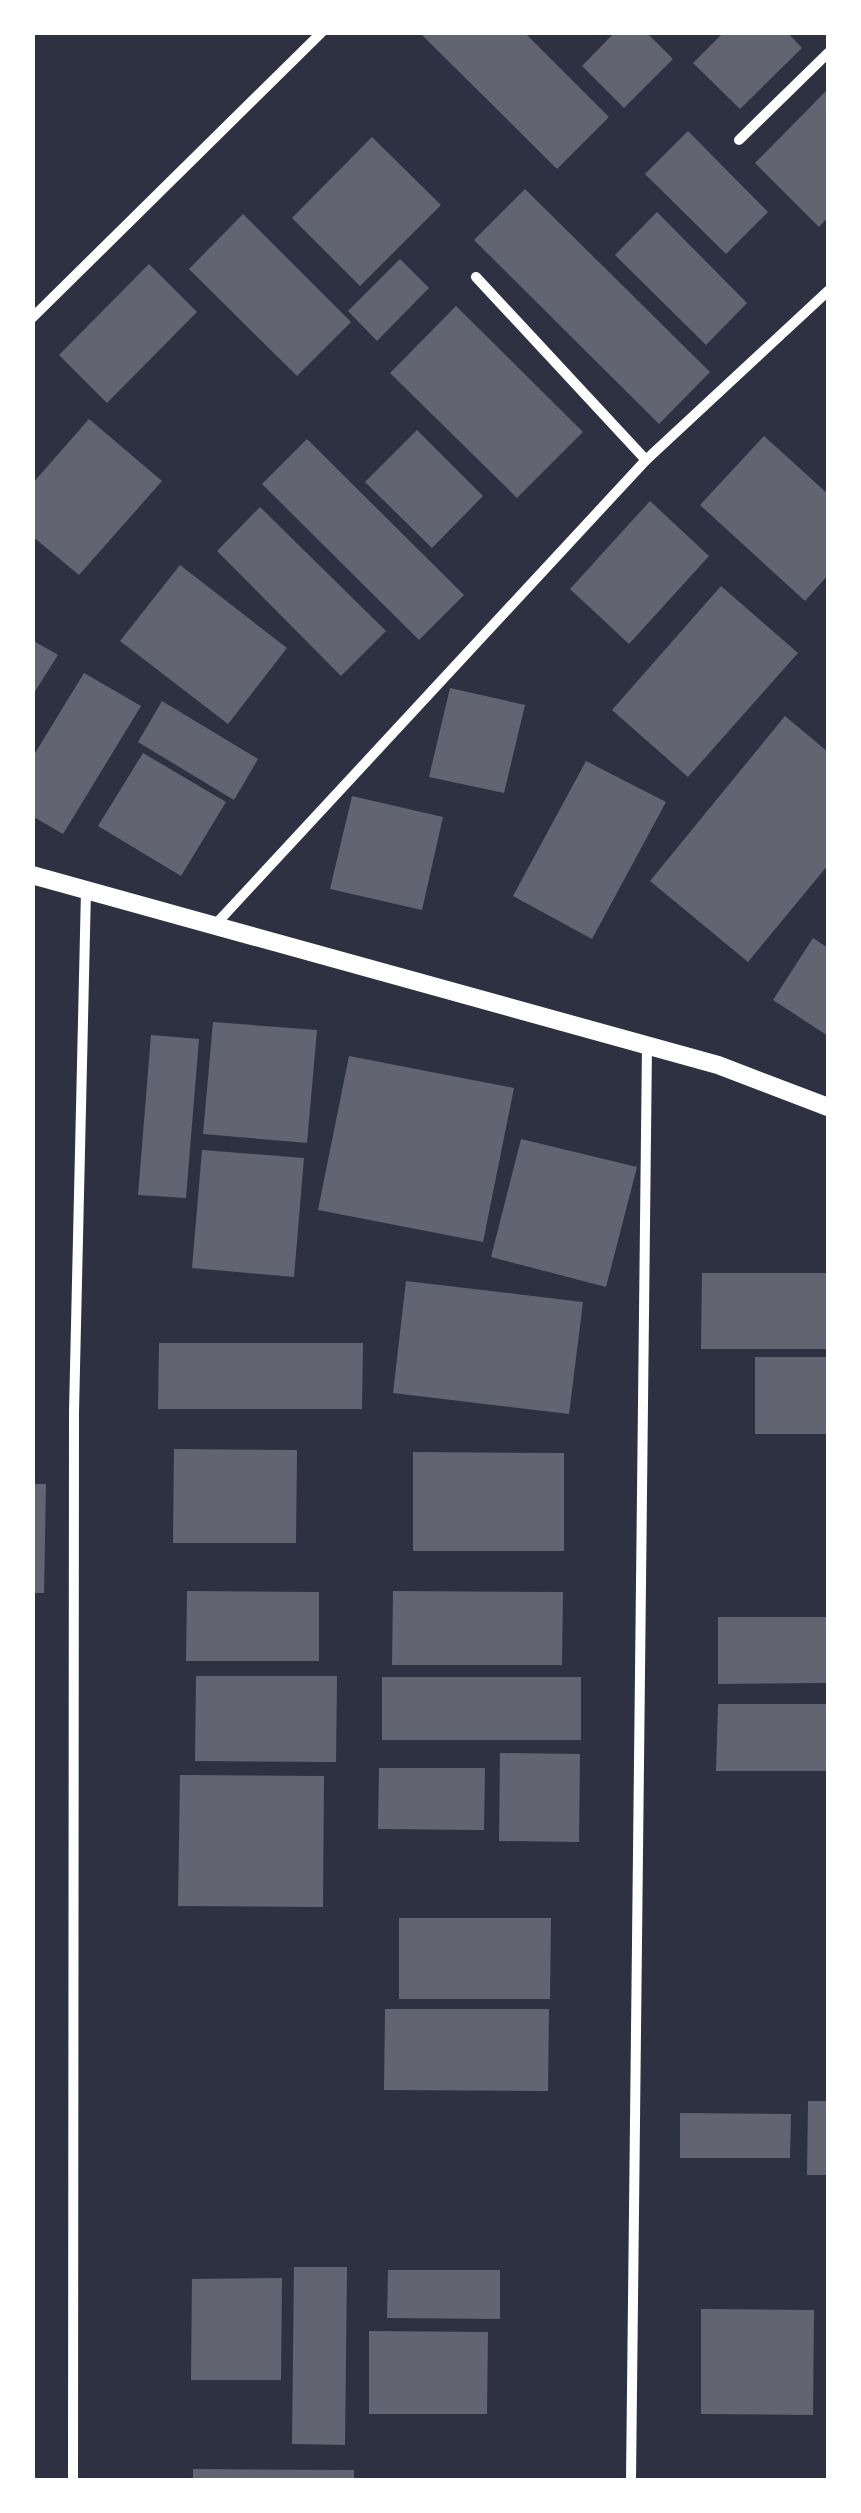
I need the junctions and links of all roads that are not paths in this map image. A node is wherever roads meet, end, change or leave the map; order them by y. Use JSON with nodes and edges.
{"nodes":[{"id":1,"x":322,"y":32,"type":"edge"},
{"id":2,"x":828,"y":53,"type":"edge"},
{"id":3,"x":739,"y":140,"type":"dead end"},
{"id":4,"x":476,"y":277,"type":"dead end"},
{"id":5,"x":828,"y":291,"type":"edge"},
{"id":6,"x":32,"y":318,"type":"edge"},
{"id":7,"x":646,"y":460,"type":"junction"},
{"id":8,"x":32,"y":875,"type":"edge"},
{"id":9,"x":86,"y":889,"type":"junction"},
{"id":10,"x":215,"y":925,"type":"junction"},
{"id":11,"x":646,"y":1046,"type":"junction"},
{"id":12,"x":828,"y":1107,"type":"edge"},
{"id":13,"x":73,"y":2480,"type":"edge"},
{"id":14,"x":631,"y":2480,"type":"edge"}],
"edges":[{"from":1,"to":6,"type":"street"},
{"from":2,"to":3,"type":"street"},
{"from":4,"to":7,"type":"street"},
{"from":5,"to":7,"type":"street"},
{"from":7,"to":10,"type":"street"},
{"from":8,"to":9,"type":"street"},
{"from":9,"to":10,"type":"street"},
{"from":9,"to":13,"type":"street"},
{"from":10,"to":11,"type":"street"},
{"from":11,"to":12,"type":"street"},
{"from":11,"to":14,"type":"street"}]}
